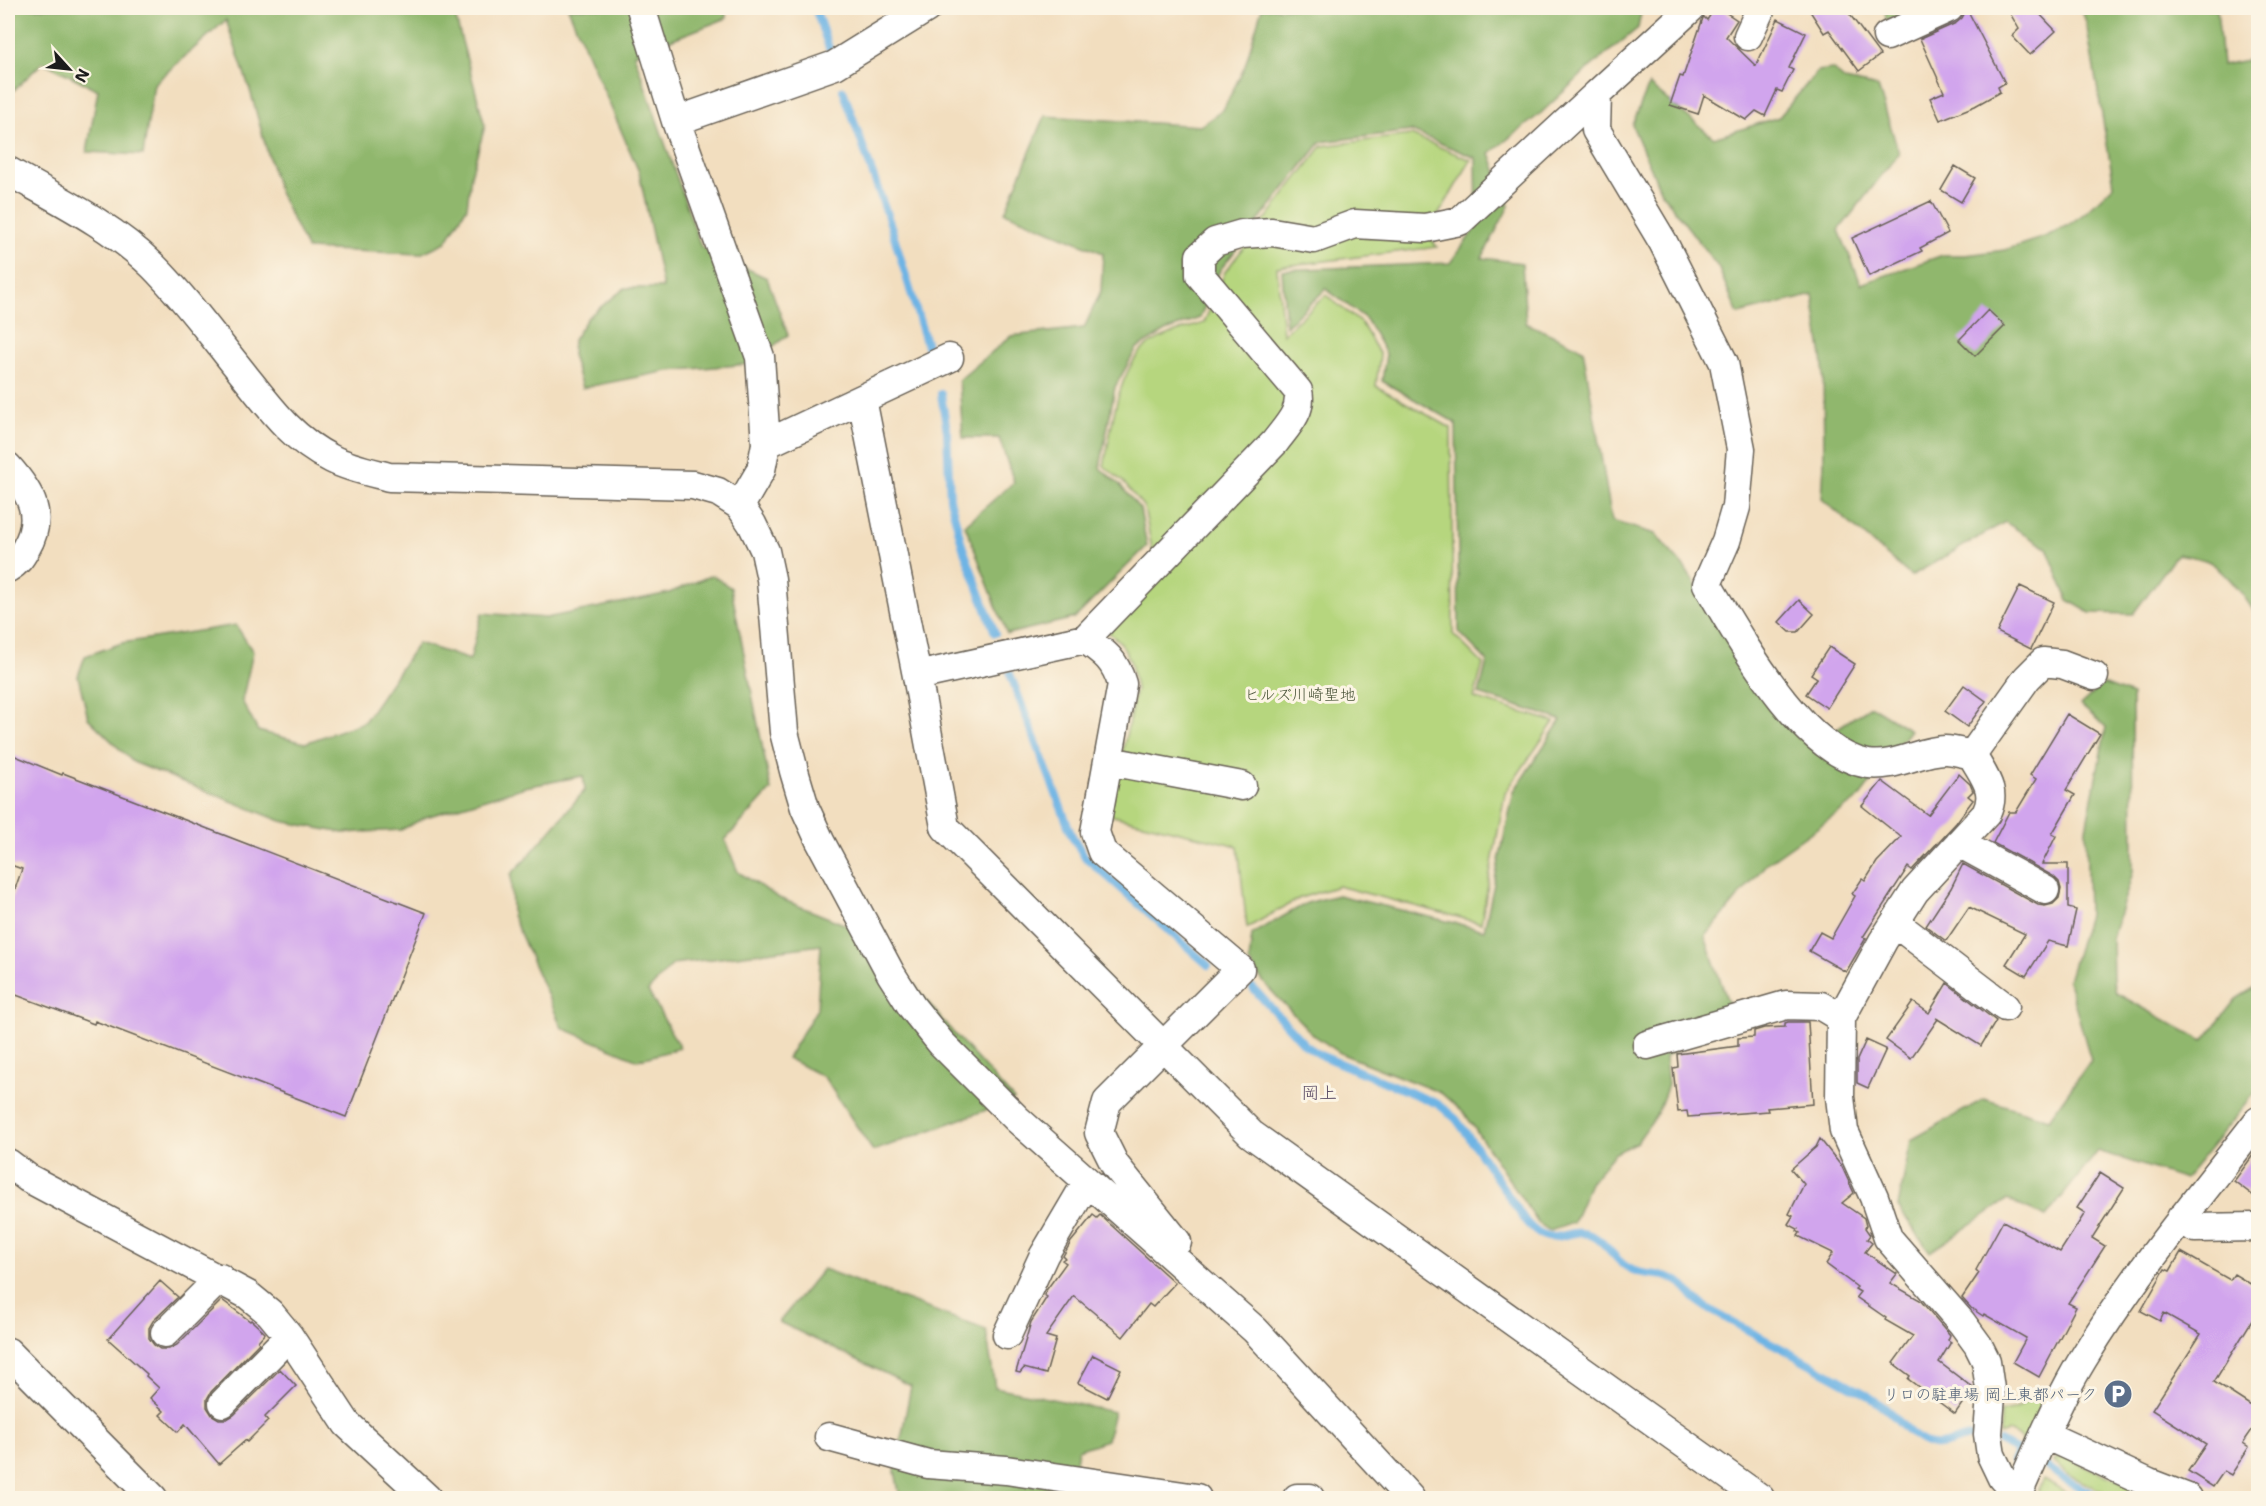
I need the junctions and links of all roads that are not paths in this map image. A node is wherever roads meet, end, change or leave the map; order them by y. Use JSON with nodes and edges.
{"nodes":[{"id":1,"x":640,"y":8,"type":"edge"},
{"id":2,"x":927,"y":8,"type":"edge"},
{"id":3,"x":1691,"y":8,"type":"edge"},
{"id":4,"x":1761,"y":8,"type":"edge"},
{"id":5,"x":1949,"y":8,"type":"edge"},
{"id":6,"x":1748,"y":36,"type":"dead end"},
{"id":7,"x":1887,"y":36,"type":"dead end"},
{"id":8,"x":1597,"y":94,"type":"junction"},
{"id":9,"x":676,"y":121,"type":"junction"},
{"id":10,"x":8,"y":171,"type":"edge"},
{"id":11,"x":949,"y":358,"type":"dead end"},
{"id":12,"x":862,"y":399,"type":"junction"},
{"id":13,"x":766,"y":444,"type":"junction"},
{"id":14,"x":8,"y":467,"type":"edge"},
{"id":15,"x":740,"y":506,"type":"junction"},
{"id":16,"x":8,"y":568,"type":"edge"},
{"id":17,"x":1085,"y":639,"type":"junction"},
{"id":18,"x":917,"y":676,"type":"junction"},
{"id":19,"x":2094,"y":676,"type":"dead end"},
{"id":20,"x":1972,"y":755,"type":"junction"},
{"id":21,"x":1109,"y":761,"type":"junction"},
{"id":22,"x":1242,"y":786,"type":"dead end"},
{"id":23,"x":1959,"y":843,"type":"junction"},
{"id":24,"x":2045,"y":890,"type":"dead end"},
{"id":25,"x":1894,"y":923,"type":"junction"},
{"id":26,"x":2005,"y":1007,"type":"dead end"},
{"id":27,"x":1841,"y":1018,"type":"junction"},
{"id":28,"x":1647,"y":1045,"type":"dead end"},
{"id":29,"x":1164,"y":1046,"type":"junction"},
{"id":30,"x":2255,"y":1133,"type":"edge"},
{"id":31,"x":8,"y":1163,"type":"edge"},
{"id":32,"x":1087,"y":1182,"type":"junction"},
{"id":33,"x":2181,"y":1218,"type":"junction"},
{"id":34,"x":2259,"y":1228,"type":"edge"},
{"id":35,"x":1176,"y":1261,"type":"junction"},
{"id":36,"x":220,"y":1278,"type":"junction"},
{"id":37,"x":165,"y":1333,"type":"dead end"},
{"id":38,"x":1007,"y":1335,"type":"dead end"},
{"id":39,"x":289,"y":1336,"type":"junction"},
{"id":40,"x":8,"y":1352,"type":"edge"},
{"id":41,"x":223,"y":1403,"type":"dead end"},
{"id":42,"x":829,"y":1437,"type":"dead end"},
{"id":43,"x":2030,"y":1468,"type":"edge"},
{"id":44,"x":153,"y":1498,"type":"edge"},
{"id":45,"x":427,"y":1498,"type":"edge"},
{"id":46,"x":1197,"y":1498,"type":"edge"},
{"id":47,"x":1297,"y":1498,"type":"edge"},
{"id":48,"x":1310,"y":1498,"type":"edge"},
{"id":49,"x":1410,"y":1498,"type":"edge"},
{"id":50,"x":1760,"y":1498,"type":"edge"},
{"id":51,"x":2188,"y":1498,"type":"edge"}],
"edges":[{"from":1,"to":9,"type":"street"},
{"from":2,"to":9,"type":"street"},
{"from":3,"to":8,"type":"street"},
{"from":4,"to":6,"type":"street"},
{"from":5,"to":7,"type":"street"},
{"from":8,"to":17,"type":"street"},
{"from":8,"to":20,"type":"street"},
{"from":9,"to":13,"type":"street"},
{"from":10,"to":15,"type":"street"},
{"from":11,"to":12,"type":"street"},
{"from":12,"to":13,"type":"street"},
{"from":12,"to":18,"type":"street"},
{"from":13,"to":15,"type":"street"},
{"from":14,"to":16,"type":"street"},
{"from":15,"to":32,"type":"street"},
{"from":17,"to":18,"type":"street"},
{"from":17,"to":21,"type":"street"},
{"from":18,"to":29,"type":"street"},
{"from":19,"to":20,"type":"street"},
{"from":20,"to":23,"type":"street"},
{"from":21,"to":22,"type":"street"},
{"from":21,"to":29,"type":"street"},
{"from":23,"to":24,"type":"street"},
{"from":23,"to":25,"type":"street"},
{"from":25,"to":26,"type":"street"},
{"from":25,"to":27,"type":"street"},
{"from":27,"to":28,"type":"street"},
{"from":27,"to":43,"type":"street"},
{"from":29,"to":35,"type":"street"},
{"from":29,"to":50,"type":"street"},
{"from":30,"to":33,"type":"street"},
{"from":31,"to":36,"type":"street"},
{"from":32,"to":35,"type":"street"},
{"from":32,"to":38,"type":"street"},
{"from":33,"to":34,"type":"street"},
{"from":33,"to":43,"type":"street"},
{"from":35,"to":49,"type":"street"},
{"from":36,"to":37,"type":"street"},
{"from":36,"to":39,"type":"street"},
{"from":39,"to":41,"type":"street"},
{"from":39,"to":45,"type":"street"},
{"from":40,"to":44,"type":"street"},
{"from":42,"to":46,"type":"street"},
{"from":43,"to":51,"type":"street"},
{"from":47,"to":48,"type":"street"}]}
